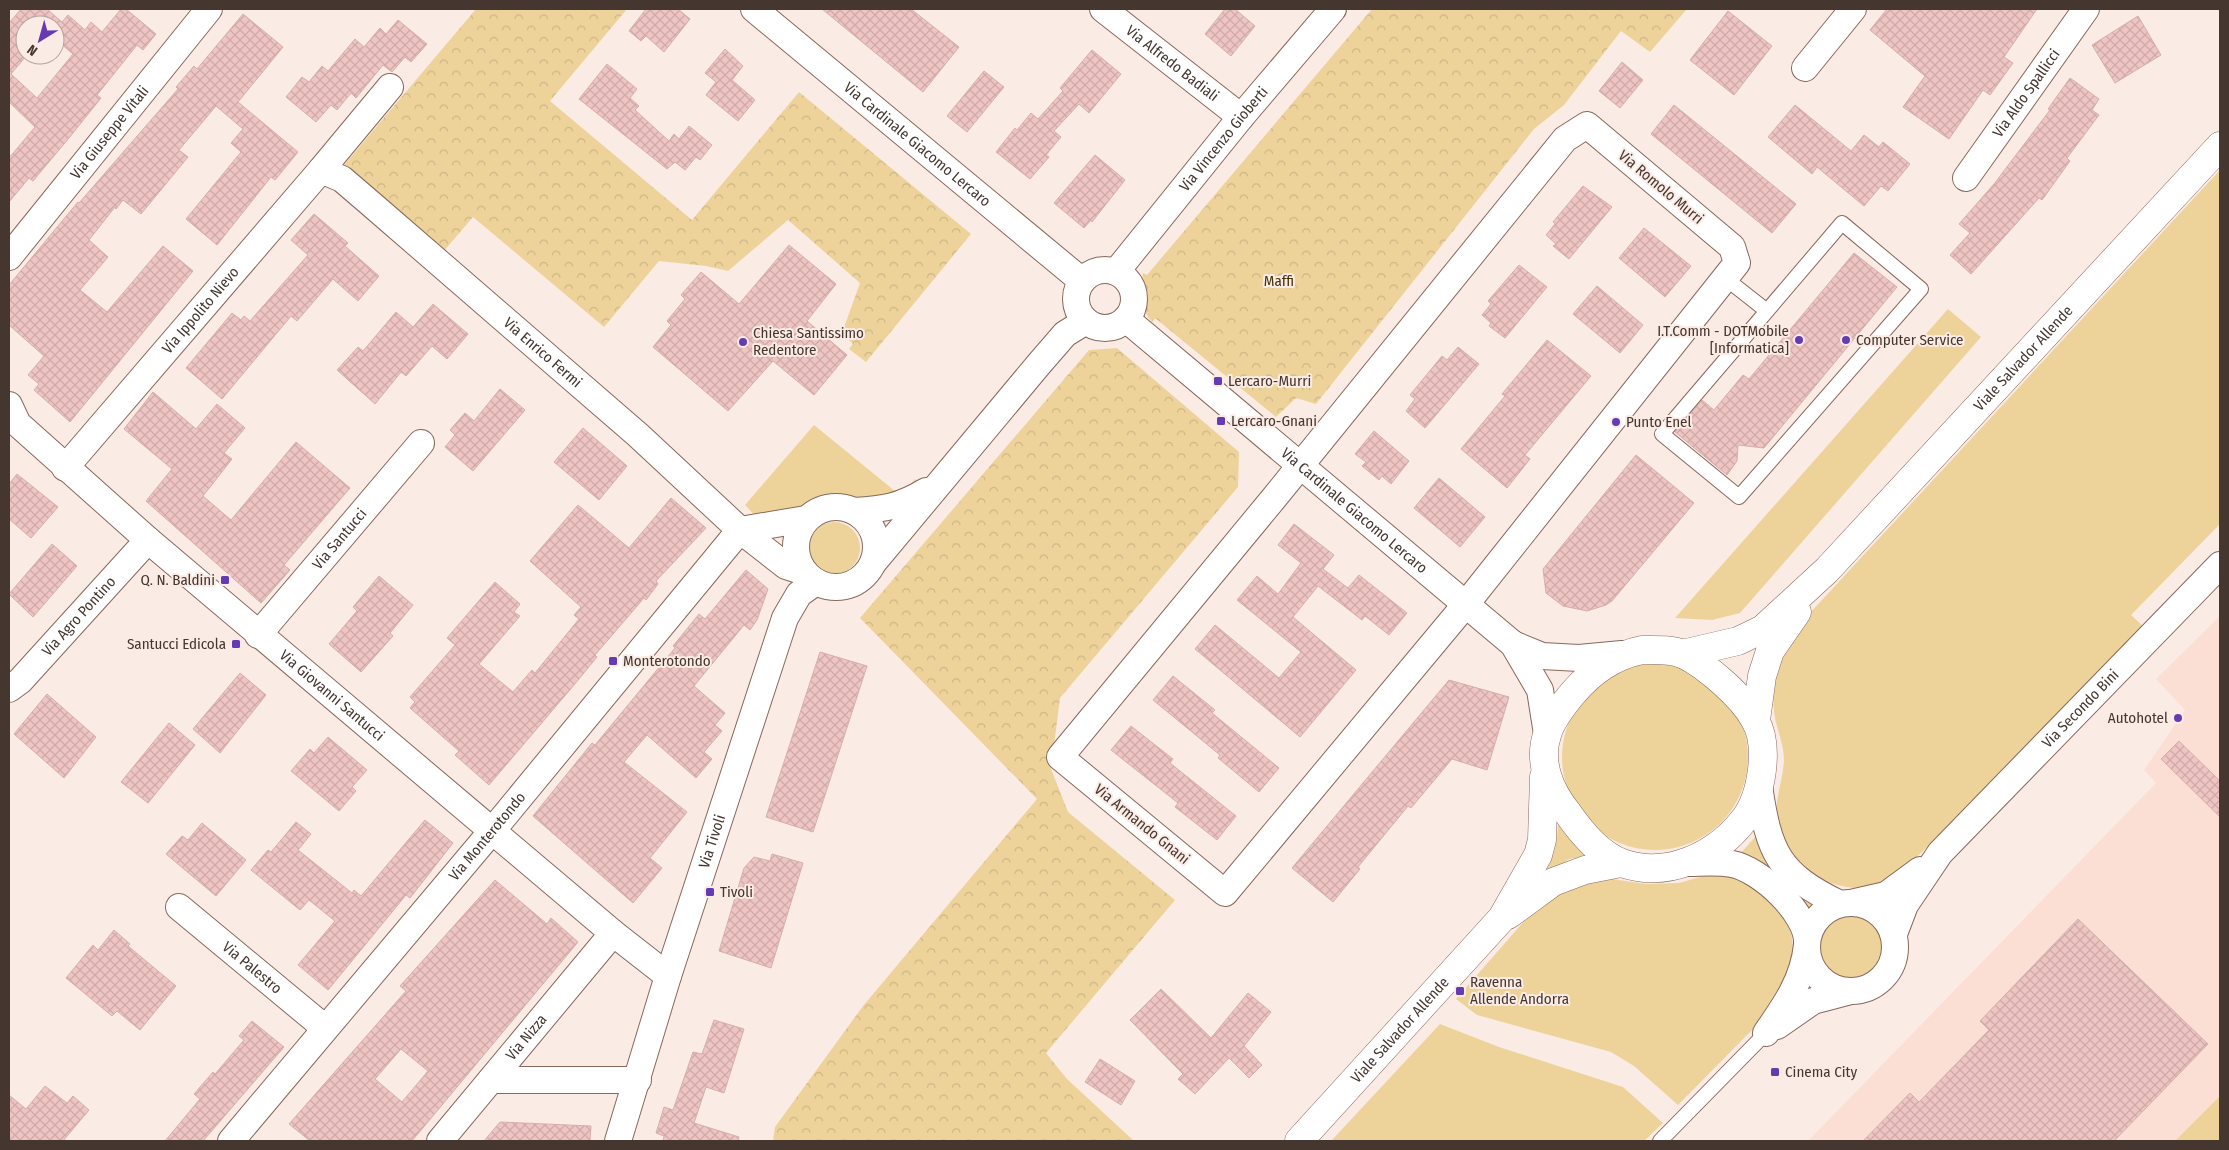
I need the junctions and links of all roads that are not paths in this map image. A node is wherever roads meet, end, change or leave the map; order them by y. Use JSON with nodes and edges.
{"nodes":[{"id":1,"x":209,"y":9,"type":"edge"},
{"id":2,"x":754,"y":9,"type":"edge"},
{"id":3,"x":1103,"y":9,"type":"edge"},
{"id":4,"x":1333,"y":9,"type":"edge"},
{"id":5,"x":1853,"y":9,"type":"edge"},
{"id":6,"x":2086,"y":9,"type":"edge"},
{"id":7,"x":1805,"y":68,"type":"dead end"},
{"id":8,"x":390,"y":87,"type":"dead end"},
{"id":9,"x":1241,"y":117,"type":"junction"},
{"id":10,"x":2220,"y":146,"type":"edge"},
{"id":11,"x":331,"y":174,"type":"junction"},
{"id":12,"x":1966,"y":178,"type":"dead end"},
{"id":13,"x":9,"y":256,"type":"edge"},
{"id":14,"x":1116,"y":272,"type":"junction"},
{"id":15,"x":1725,"y":278,"type":"junction"},
{"id":16,"x":1082,"y":281,"type":"junction"},
{"id":17,"x":1767,"y":311,"type":"junction"},
{"id":18,"x":1126,"y":319,"type":"junction"},
{"id":19,"x":1086,"y":321,"type":"junction"},
{"id":20,"x":9,"y":405,"type":"edge"},
{"id":21,"x":421,"y":443,"type":"dead end"},
{"id":22,"x":1299,"y":465,"type":"junction"},
{"id":23,"x":65,"y":468,"type":"junction"},
{"id":24,"x":937,"y":484,"type":"junction"},
{"id":25,"x":854,"y":511,"type":"junction"},
{"id":26,"x":806,"y":519,"type":"junction"},
{"id":27,"x":740,"y":530,"type":"junction"},
{"id":28,"x":148,"y":540,"type":"junction"},
{"id":29,"x":872,"y":563,"type":"junction"},
{"id":30,"x":2220,"y":565,"type":"edge"},
{"id":31,"x":1827,"y":570,"type":"junction"},
{"id":32,"x":810,"y":577,"type":"junction"},
{"id":33,"x":1466,"y":604,"type":"junction"},
{"id":34,"x":258,"y":635,"type":"junction"},
{"id":35,"x":1513,"y":644,"type":"junction"},
{"id":36,"x":1622,"y":654,"type":"junction"},
{"id":37,"x":1682,"y":654,"type":"junction"},
{"id":38,"x":9,"y":689,"type":"edge"},
{"id":39,"x":1756,"y":720,"type":"junction"},
{"id":40,"x":1547,"y":734,"type":"junction"},
{"id":41,"x":1545,"y":767,"type":"junction"},
{"id":42,"x":1759,"y":786,"type":"junction"},
{"id":43,"x":492,"y":831,"type":"junction"},
{"id":44,"x":1940,"y":853,"type":"junction"},
{"id":45,"x":1621,"y":863,"type":"junction"},
{"id":46,"x":1686,"y":863,"type":"junction"},
{"id":47,"x":1846,"y":903,"type":"junction"},
{"id":48,"x":179,"y":907,"type":"dead end"},
{"id":49,"x":1502,"y":918,"type":"junction"},
{"id":50,"x":613,"y":933,"type":"junction"},
{"id":51,"x":1894,"y":934,"type":"junction"},
{"id":52,"x":1807,"y":942,"type":"junction"},
{"id":53,"x":668,"y":976,"type":"junction"},
{"id":54,"x":1852,"y":991,"type":"junction"},
{"id":55,"x":325,"y":1028,"type":"junction"},
{"id":56,"x":1766,"y":1034,"type":"junction"},
{"id":57,"x":491,"y":1080,"type":"junction"},
{"id":58,"x":638,"y":1080,"type":"junction"},
{"id":59,"x":231,"y":1141,"type":"edge"},
{"id":60,"x":440,"y":1141,"type":"edge"},
{"id":61,"x":618,"y":1141,"type":"edge"},
{"id":62,"x":1299,"y":1141,"type":"edge"},
{"id":63,"x":1660,"y":1141,"type":"edge"}],
"edges":[{"from":1,"to":13,"type":"street","name":"Via Giuseppe Vitali"},
{"from":2,"to":16,"type":"street","name":"Via Cardinale Giacomo Lercaro"},
{"from":3,"to":9,"type":"street","name":"Via Alfredo Badiali"},
{"from":4,"to":9,"type":"street","name":"Via Vincenzo Gioberti"},
{"from":5,"to":7,"type":"street"},
{"from":6,"to":12,"type":"street","name":"Via Aldo Spallicci"},
{"from":8,"to":11,"type":"street"},
{"from":9,"to":14,"type":"street","name":"Via Vincenzo Gioberti"},
{"from":10,"to":31,"type":"main road","name":"Viale Salvador Allende"},
{"from":11,"to":23,"type":"street","name":"Via Ippolito Nievo"},
{"from":11,"to":27,"type":"street","name":"Via Enrico Fermi"},
{"from":14,"to":16,"type":"street"},
{"from":14,"to":18,"type":"street"},
{"from":15,"to":17,"type":"lane"},
{"from":15,"to":22,"type":"street","name":"Via Romolo Murri"},
{"from":15,"to":33,"type":"street","name":"Via Romolo Murri"},
{"from":16,"to":19,"type":"street"},
{"from":17,"to":17,"type":"lane"},
{"from":18,"to":19,"type":"street"},
{"from":18,"to":22,"type":"street","name":"Via Cardinale Giacomo Lercaro"},
{"from":19,"to":24,"type":"street"},
{"from":20,"to":23,"type":"street","name":"Via Giovanni Santucci"},
{"from":21,"to":34,"type":"street","name":"Via Santucci"},
{"from":22,"to":33,"type":"street","name":"Via Cardinale Giacomo Lercaro"},
{"from":22,"to":33,"type":"street","name":"Via Armando Gnani"},
{"from":23,"to":28,"type":"street","name":"Via Giovanni Santucci"},
{"from":24,"to":25,"type":"street"},
{"from":24,"to":29,"type":"street"},
{"from":25,"to":26,"type":"street"},
{"from":25,"to":29,"type":"street"},
{"from":26,"to":27,"type":"street"},
{"from":26,"to":32,"type":"street"},
{"from":27,"to":32,"type":"street","name":"Via Enrico Fermi"},
{"from":27,"to":43,"type":"street","name":"Via Monterotondo"},
{"from":28,"to":34,"type":"street","name":"Via Giovanni Santucci"},
{"from":28,"to":38,"type":"street","name":"Via Agro Pontino"},
{"from":29,"to":32,"type":"street"},
{"from":30,"to":44,"type":"street","name":"Via Secondo Bini"},
{"from":31,"to":37,"type":"main road","name":"Viale Salvador Allende"},
{"from":31,"to":39,"type":"main road","name":"Viale Salvador Allende"},
{"from":32,"to":53,"type":"street","name":"Via Tivoli"},
{"from":33,"to":35,"type":"street","name":"Via Cardinale Giacomo Lercaro"},
{"from":34,"to":43,"type":"street","name":"Via Giovanni Santucci"},
{"from":35,"to":36,"type":"street","name":"Via Cardinale Giacomo Lercaro"},
{"from":35,"to":40,"type":"street","name":"Via Cardinale Giacomo Lercaro"},
{"from":36,"to":37,"type":"main road"},
{"from":36,"to":40,"type":"main road"},
{"from":37,"to":39,"type":"main road"},
{"from":39,"to":42,"type":"main road"},
{"from":40,"to":41,"type":"main road","name":"Viale Salvador Allende"},
{"from":41,"to":45,"type":"main road"},
{"from":41,"to":49,"type":"main road","name":"Viale Salvador Allende"},
{"from":42,"to":46,"type":"main road"},
{"from":42,"to":47,"type":"street"},
{"from":43,"to":50,"type":"street","name":"Via Giovanni Santucci"},
{"from":43,"to":55,"type":"street","name":"Via Monterotondo"},
{"from":44,"to":47,"type":"street","name":"Via Secondo Bini"},
{"from":44,"to":51,"type":"street","name":"Via Secondo Bini"},
{"from":45,"to":46,"type":"main road"},
{"from":45,"to":49,"type":"main road","name":"Viale Salvador Allende"},
{"from":46,"to":52,"type":"street"},
{"from":47,"to":51,"type":"street"},
{"from":47,"to":52,"type":"street"},
{"from":48,"to":55,"type":"street","name":"Via Palestro"},
{"from":49,"to":62,"type":"main road","name":"Viale Salvador Allende"},
{"from":50,"to":53,"type":"street","name":"Via Giovanni Santucci"},
{"from":50,"to":57,"type":"street","name":"Via Nizza"},
{"from":51,"to":54,"type":"street"},
{"from":52,"to":54,"type":"street"},
{"from":52,"to":56,"type":"street"},
{"from":53,"to":58,"type":"street","name":"Via Tivoli"},
{"from":54,"to":56,"type":"street"},
{"from":55,"to":59,"type":"street","name":"Via Monterotondo"},
{"from":56,"to":63,"type":"lane"},
{"from":57,"to":58,"type":"street"},
{"from":57,"to":60,"type":"street","name":"Via Nizza"},
{"from":58,"to":61,"type":"street","name":"Via Tivoli"}]}
